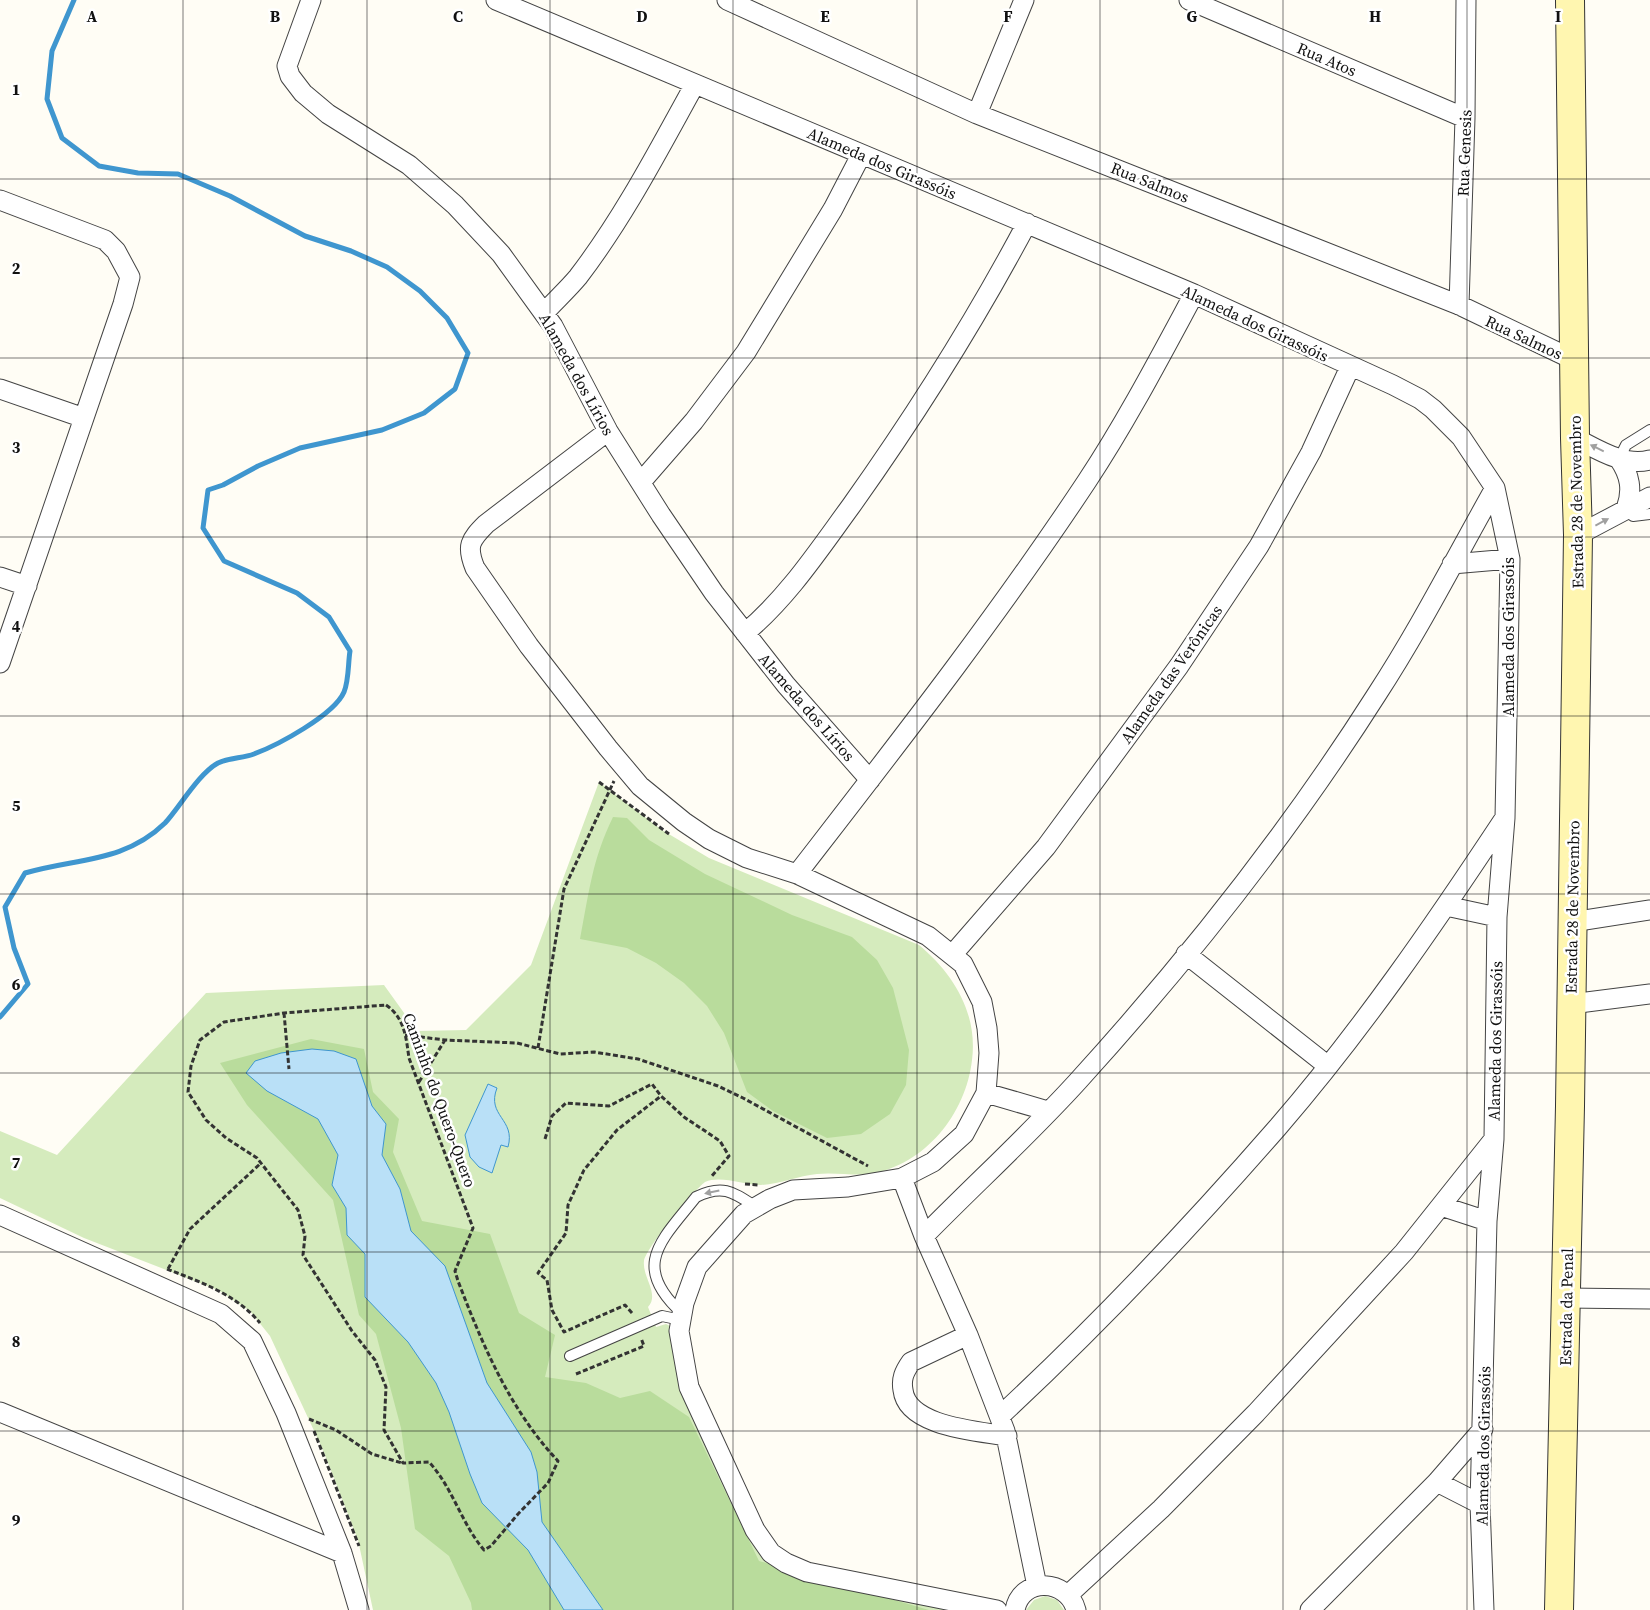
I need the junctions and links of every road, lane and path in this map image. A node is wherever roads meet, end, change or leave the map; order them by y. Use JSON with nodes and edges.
{"nodes":[{"id":1,"x":311,"y":0,"type":"edge"},
{"id":2,"x":496,"y":0,"type":"edge"},
{"id":3,"x":728,"y":0,"type":"edge"},
{"id":4,"x":1024,"y":0,"type":"edge"},
{"id":5,"x":1189,"y":0,"type":"edge"},
{"id":6,"x":1466,"y":0,"type":"edge"},
{"id":7,"x":1570,"y":0,"type":"edge"},
{"id":8,"x":695,"y":84,"type":"junction"},
{"id":9,"x":978,"y":114,"type":"junction"},
{"id":10,"x":1465,"y":118,"type":"junction"},
{"id":11,"x":861,"y":155,"type":"junction"},
{"id":12,"x":0,"y":200,"type":"edge"},
{"id":13,"x":1027,"y":223,"type":"junction"},
{"id":14,"x":1194,"y":294,"type":"junction"},
{"id":15,"x":1459,"y":305,"type":"junction"},
{"id":16,"x":544,"y":313,"type":"junction"},
{"id":17,"x":1574,"y":360,"type":"junction"},
{"id":18,"x":1350,"y":367,"type":"junction"},
{"id":19,"x":0,"y":389,"type":"edge"},
{"id":20,"x":84,"y":418,"type":"junction"},
{"id":21,"x":1650,"y":430,"type":"edge"},
{"id":22,"x":608,"y":431,"type":"junction"},
{"id":23,"x":1575,"y":438,"type":"junction"},
{"id":24,"x":1619,"y":459,"type":"junction"},
{"id":25,"x":1650,"y":460,"type":"edge"},
{"id":26,"x":641,"y":482,"type":"junction"},
{"id":27,"x":1495,"y":488,"type":"junction"},
{"id":28,"x":1650,"y":497,"type":"edge"},
{"id":29,"x":1626,"y":509,"type":"junction"},
{"id":30,"x":1650,"y":514,"type":"edge"},
{"id":31,"x":1578,"y":535,"type":"junction"},
{"id":32,"x":1510,"y":558,"type":"junction"},
{"id":33,"x":1452,"y":564,"type":"junction"},
{"id":34,"x":0,"y":577,"type":"edge"},
{"id":35,"x":27,"y":586,"type":"junction"},
{"id":36,"x":744,"y":632,"type":"junction"},
{"id":37,"x":0,"y":663,"type":"edge"},
{"id":38,"x":622,"y":765,"type":"junction"},
{"id":39,"x":870,"y":780,"type":"junction"},
{"id":40,"x":599,"y":782,"type":"dead end"},
{"id":41,"x":611,"y":789,"type":"junction"},
{"id":42,"x":1506,"y":818,"type":"junction"},
{"id":43,"x":670,"y":835,"type":"dead end"},
{"id":44,"x":797,"y":874,"type":"junction"},
{"id":45,"x":1446,"y":906,"type":"junction"},
{"id":46,"x":1650,"y":910,"type":"edge"},
{"id":47,"x":1497,"y":917,"type":"junction"},
{"id":48,"x":1572,"y":922,"type":"junction"},
{"id":49,"x":953,"y":954,"type":"junction"},
{"id":50,"x":1186,"y":954,"type":"junction"},
{"id":51,"x":1650,"y":994,"type":"edge"},
{"id":52,"x":1571,"y":1004,"type":"junction"},
{"id":53,"x":284,"y":1013,"type":"junction"},
{"id":54,"x":405,"y":1035,"type":"junction"},
{"id":55,"x":445,"y":1040,"type":"junction"},
{"id":56,"x":538,"y":1048,"type":"junction"},
{"id":57,"x":1328,"y":1066,"type":"junction"},
{"id":58,"x":289,"y":1069,"type":"dead end"},
{"id":59,"x":419,"y":1082,"type":"junction"},
{"id":60,"x":986,"y":1093,"type":"junction"},
{"id":61,"x":661,"y":1096,"type":"junction"},
{"id":62,"x":1048,"y":1111,"type":"junction"},
{"id":63,"x":545,"y":1139,"type":"dead end"},
{"id":64,"x":1494,"y":1139,"type":"junction"},
{"id":65,"x":261,"y":1163,"type":"junction"},
{"id":66,"x":876,"y":1170,"type":"dead end"},
{"id":67,"x":716,"y":1178,"type":"dead end"},
{"id":68,"x":902,"y":1178,"type":"junction"},
{"id":69,"x":738,"y":1183,"type":"dead end"},
{"id":70,"x":763,"y":1185,"type":"dead end"},
{"id":71,"x":1441,"y":1206,"type":"junction"},
{"id":72,"x":756,"y":1207,"type":"junction"},
{"id":73,"x":0,"y":1216,"type":"edge"},
{"id":74,"x":1487,"y":1221,"type":"junction"},
{"id":75,"x":924,"y":1236,"type":"junction"},
{"id":76,"x":158,"y":1266,"type":"dead end"},
{"id":77,"x":168,"y":1269,"type":"junction"},
{"id":78,"x":1566,"y":1298,"type":"junction"},
{"id":79,"x":1650,"y":1299,"type":"edge"},
{"id":80,"x":682,"y":1317,"type":"junction"},
{"id":81,"x":653,"y":1320,"type":"junction"},
{"id":82,"x":265,"y":1330,"type":"dead end"},
{"id":83,"x":968,"y":1335,"type":"junction"},
{"id":84,"x":570,"y":1356,"type":"dead end"},
{"id":85,"x":576,"y":1374,"type":"dead end"},
{"id":86,"x":0,"y":1412,"type":"edge"},
{"id":87,"x":1000,"y":1416,"type":"junction"},
{"id":88,"x":1483,"y":1429,"type":"junction"},
{"id":89,"x":1007,"y":1436,"type":"junction"},
{"id":90,"x":402,"y":1463,"type":"junction"},
{"id":91,"x":1437,"y":1482,"type":"junction"},
{"id":92,"x":1480,"y":1504,"type":"junction"},
{"id":93,"x":351,"y":1551,"type":"junction"},
{"id":94,"x":1037,"y":1586,"type":"junction"},
{"id":95,"x":1072,"y":1603,"type":"edge"},
{"id":96,"x":358,"y":1610,"type":"edge"},
{"id":97,"x":997,"y":1610,"type":"edge"},
{"id":98,"x":1015,"y":1610,"type":"edge"},
{"id":99,"x":1310,"y":1610,"type":"edge"},
{"id":100,"x":1484,"y":1610,"type":"edge"},
{"id":101,"x":1560,"y":1610,"type":"edge"}],
"edges":[{"from":1,"to":16,"type":"street","name":"Alameda dos Lírios"},
{"from":2,"to":8,"type":"street","name":"Alameda dos Girassóis"},
{"from":3,"to":9,"type":"street","name":"Rua Salmos"},
{"from":4,"to":9,"type":"street"},
{"from":5,"to":10,"type":"street","name":"Rua Atos"},
{"from":6,"to":10,"type":"street","name":"Rua Genesis"},
{"from":7,"to":17,"type":"street","name":"Estrada 28 de Novembro"},
{"from":8,"to":11,"type":"street","name":"Alameda dos Girassóis"},
{"from":8,"to":16,"type":"street"},
{"from":9,"to":15,"type":"street","name":"Rua Salmos"},
{"from":10,"to":15,"type":"street","name":"Rua Genesis"},
{"from":11,"to":13,"type":"street","name":"Alameda dos Girassóis"},
{"from":11,"to":26,"type":"street"},
{"from":12,"to":20,"type":"street"},
{"from":13,"to":14,"type":"street","name":"Alameda dos Girassóis"},
{"from":13,"to":36,"type":"street"},
{"from":14,"to":18,"type":"street","name":"Alameda dos Girassóis"},
{"from":14,"to":39,"type":"street"},
{"from":15,"to":17,"type":"street","name":"Rua Salmos"},
{"from":16,"to":22,"type":"street","name":"Alameda dos Lírios"},
{"from":17,"to":23,"type":"street","name":"Estrada 28 de Novembro"},
{"from":18,"to":27,"type":"street","name":"Alameda dos Girassóis"},
{"from":18,"to":49,"type":"street","name":"Alameda das Verônicas"},
{"from":19,"to":20,"type":"street"},
{"from":20,"to":35,"type":"street"},
{"from":21,"to":24,"type":"lane"},
{"from":22,"to":26,"type":"street","name":"Alameda dos Lírios"},
{"from":22,"to":38,"type":"street"},
{"from":24,"to":23,"type":"street","one_way":true},
{"from":23,"to":31,"type":"street","name":"Estrada 28 de Novembro"},
{"from":24,"to":25,"type":"street"},
{"from":24,"to":29,"type":"street"},
{"from":26,"to":36,"type":"street","name":"Alameda dos Lírios"},
{"from":27,"to":32,"type":"street","name":"Alameda dos Girassóis"},
{"from":27,"to":33,"type":"street"},
{"from":28,"to":29,"type":"street"},
{"from":29,"to":30,"type":"lane"},
{"from":31,"to":29,"type":"street","one_way":true},
{"from":31,"to":48,"type":"street","name":"Estrada 28 de Novembro"},
{"from":32,"to":33,"type":"street"},
{"from":32,"to":42,"type":"street","name":"Alameda dos Girassóis"},
{"from":33,"to":50,"type":"street"},
{"from":34,"to":35,"type":"street"},
{"from":35,"to":37,"type":"street"},
{"from":36,"to":39,"type":"street","name":"Alameda dos Lírios"},
{"from":38,"to":41,"type":"path"},
{"from":38,"to":44,"type":"street"},
{"from":39,"to":44,"type":"street"},
{"from":40,"to":41,"type":"path"},
{"from":41,"to":43,"type":"path"},
{"from":41,"to":56,"type":"path"},
{"from":42,"to":45,"type":"street"},
{"from":42,"to":47,"type":"street","name":"Alameda dos Girassóis"},
{"from":44,"to":49,"type":"street"},
{"from":45,"to":47,"type":"street"},
{"from":45,"to":57,"type":"street"},
{"from":46,"to":48,"type":"street"},
{"from":47,"to":64,"type":"street","name":"Alameda dos Girassóis"},
{"from":48,"to":52,"type":"street","name":"Estrada 28 de Novembro"},
{"from":49,"to":60,"type":"street"},
{"from":50,"to":57,"type":"street"},
{"from":50,"to":62,"type":"street"},
{"from":51,"to":52,"type":"street"},
{"from":52,"to":78,"type":"street","name":"Estrada da Penal"},
{"from":53,"to":54,"type":"path","name":"Caminho do Quero-Quero"},
{"from":53,"to":58,"type":"path"},
{"from":53,"to":65,"type":"path","name":"Caminho do Quero-Quero"},
{"from":54,"to":55,"type":"path"},
{"from":54,"to":59,"type":"path","name":"Caminho do Quero-Quero"},
{"from":55,"to":56,"type":"path"},
{"from":55,"to":59,"type":"path"},
{"from":56,"to":66,"type":"path"},
{"from":57,"to":87,"type":"street"},
{"from":59,"to":90,"type":"path","name":"Caminho do Quero-Quero"},
{"from":60,"to":62,"type":"street"},
{"from":60,"to":68,"type":"street"},
{"from":61,"to":63,"type":"path"},
{"from":61,"to":67,"type":"path"},
{"from":61,"to":81,"type":"path"},
{"from":62,"to":75,"type":"street"},
{"from":64,"to":71,"type":"street"},
{"from":64,"to":74,"type":"street","name":"Alameda dos Girassóis"},
{"from":65,"to":77,"type":"path"},
{"from":65,"to":90,"type":"path","name":"Caminho do Quero-Quero"},
{"from":68,"to":72,"type":"street"},
{"from":68,"to":75,"type":"street"},
{"from":69,"to":70,"type":"path"},
{"from":71,"to":74,"type":"street"},
{"from":71,"to":95,"type":"street"},
{"from":72,"to":80,"type":"street"},
{"from":72,"to":80,"type":"lane","one_way":true},
{"from":73,"to":93,"type":"street"},
{"from":74,"to":88,"type":"street","name":"Alameda dos Girassóis"},
{"from":75,"to":83,"type":"street"},
{"from":76,"to":77,"type":"path"},
{"from":77,"to":82,"type":"path"},
{"from":78,"to":79,"type":"street"},
{"from":78,"to":101,"type":"street","name":"Estrada da Penal"},
{"from":80,"to":81,"type":"lane"},
{"from":80,"to":97,"type":"street"},
{"from":81,"to":84,"type":"lane"},
{"from":81,"to":85,"type":"path"},
{"from":83,"to":87,"type":"street"},
{"from":83,"to":89,"type":"street"},
{"from":86,"to":93,"type":"street"},
{"from":87,"to":89,"type":"street"},
{"from":88,"to":91,"type":"street"},
{"from":88,"to":92,"type":"street","name":"Alameda dos Girassóis"},
{"from":89,"to":94,"type":"street"},
{"from":90,"to":93,"type":"path"},
{"from":91,"to":92,"type":"street"},
{"from":91,"to":99,"type":"street"},
{"from":92,"to":100,"type":"street","name":"Alameda dos Girassóis"},
{"from":93,"to":96,"type":"street"},
{"from":94,"to":95,"type":"street"},
{"from":94,"to":98,"type":"street"}]}
